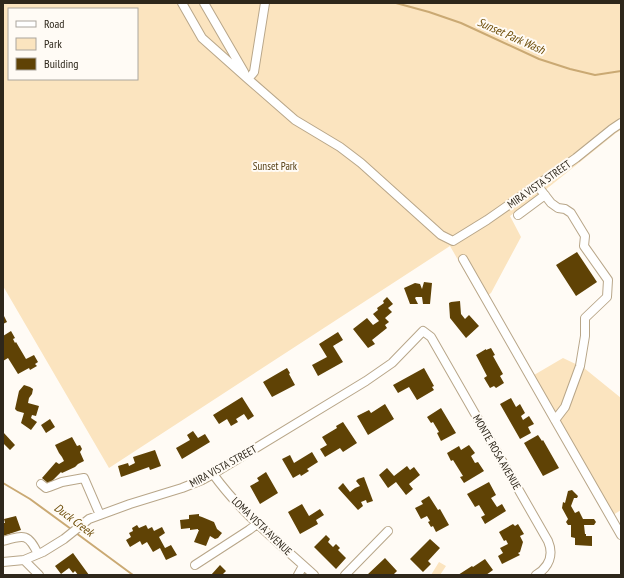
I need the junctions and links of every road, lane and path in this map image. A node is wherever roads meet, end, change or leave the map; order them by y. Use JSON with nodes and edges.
{"nodes":[{"id":1,"x":182,"y":3,"type":"edge"},
{"id":2,"x":204,"y":3,"type":"edge"},
{"id":3,"x":265,"y":3,"type":"edge"},
{"id":4,"x":248,"y":79,"type":"junction"},
{"id":5,"x":621,"y":123,"type":"edge"},
{"id":6,"x":537,"y":185,"type":"junction"},
{"id":7,"x":545,"y":195,"type":"junction"},
{"id":8,"x":518,"y":215,"type":"dead end"},
{"id":9,"x":463,"y":259,"type":"dead end"},
{"id":10,"x":423,"y":331,"type":"joint"},
{"id":11,"x":555,"y":420,"type":"junction"},
{"id":12,"x":213,"y":474,"type":"junction"},
{"id":13,"x":41,"y":484,"type":"dead end"},
{"id":14,"x":100,"y":515,"type":"junction"},
{"id":15,"x":258,"y":524,"type":"junction"},
{"id":16,"x":388,"y":531,"type":"dead end"},
{"id":17,"x":621,"y":534,"type":"edge"},
{"id":18,"x":3,"y":541,"type":"edge"},
{"id":19,"x":38,"y":554,"type":"junction"},
{"id":20,"x":24,"y":560,"type":"junction"},
{"id":21,"x":3,"y":562,"type":"edge"},
{"id":22,"x":195,"y":565,"type":"dead end"},
{"id":23,"x":304,"y":566,"type":"junction"},
{"id":24,"x":39,"y":575,"type":"edge"},
{"id":25,"x":298,"y":575,"type":"edge"},
{"id":26,"x":314,"y":575,"type":"edge"},
{"id":27,"x":345,"y":575,"type":"edge"},
{"id":28,"x":536,"y":575,"type":"edge"}],
"edges":[{"from":1,"to":4,"type":"street"},
{"from":2,"to":4,"type":"street"},
{"from":3,"to":4,"type":"street"},
{"from":4,"to":6,"type":"street","name":"MIRA VISTA STREET"},
{"from":5,"to":6,"type":"street","name":"MIRA VISTA STREET"},
{"from":6,"to":7,"type":"street"},
{"from":7,"to":8,"type":"street"},
{"from":7,"to":11,"type":"street"},
{"from":9,"to":11,"type":"street"},
{"from":10,"to":12,"type":"street","name":"MIRA VISTA STREET"},
{"from":10,"to":28,"type":"street","name":"MONTE ROSA AVENUE"},
{"from":11,"to":17,"type":"street"},
{"from":12,"to":14,"type":"street","name":"MIRA VISTA STREET"},
{"from":12,"to":15,"type":"street","name":"LOMA VISTA AVENUE"},
{"from":13,"to":14,"type":"street"},
{"from":14,"to":19,"type":"street","name":"MIRA VISTA STREET"},
{"from":15,"to":22,"type":"street"},
{"from":15,"to":23,"type":"street","name":"LOMA VISTA AVENUE"},
{"from":16,"to":27,"type":"street"},
{"from":18,"to":19,"type":"street"},
{"from":19,"to":20,"type":"street","name":"MIRA VISTA STREET"},
{"from":20,"to":21,"type":"street","name":"MIRA VISTA STREET"},
{"from":20,"to":24,"type":"street"},
{"from":23,"to":25,"type":"street"},
{"from":23,"to":26,"type":"street","name":"LOMA VISTA AVENUE"}]}
